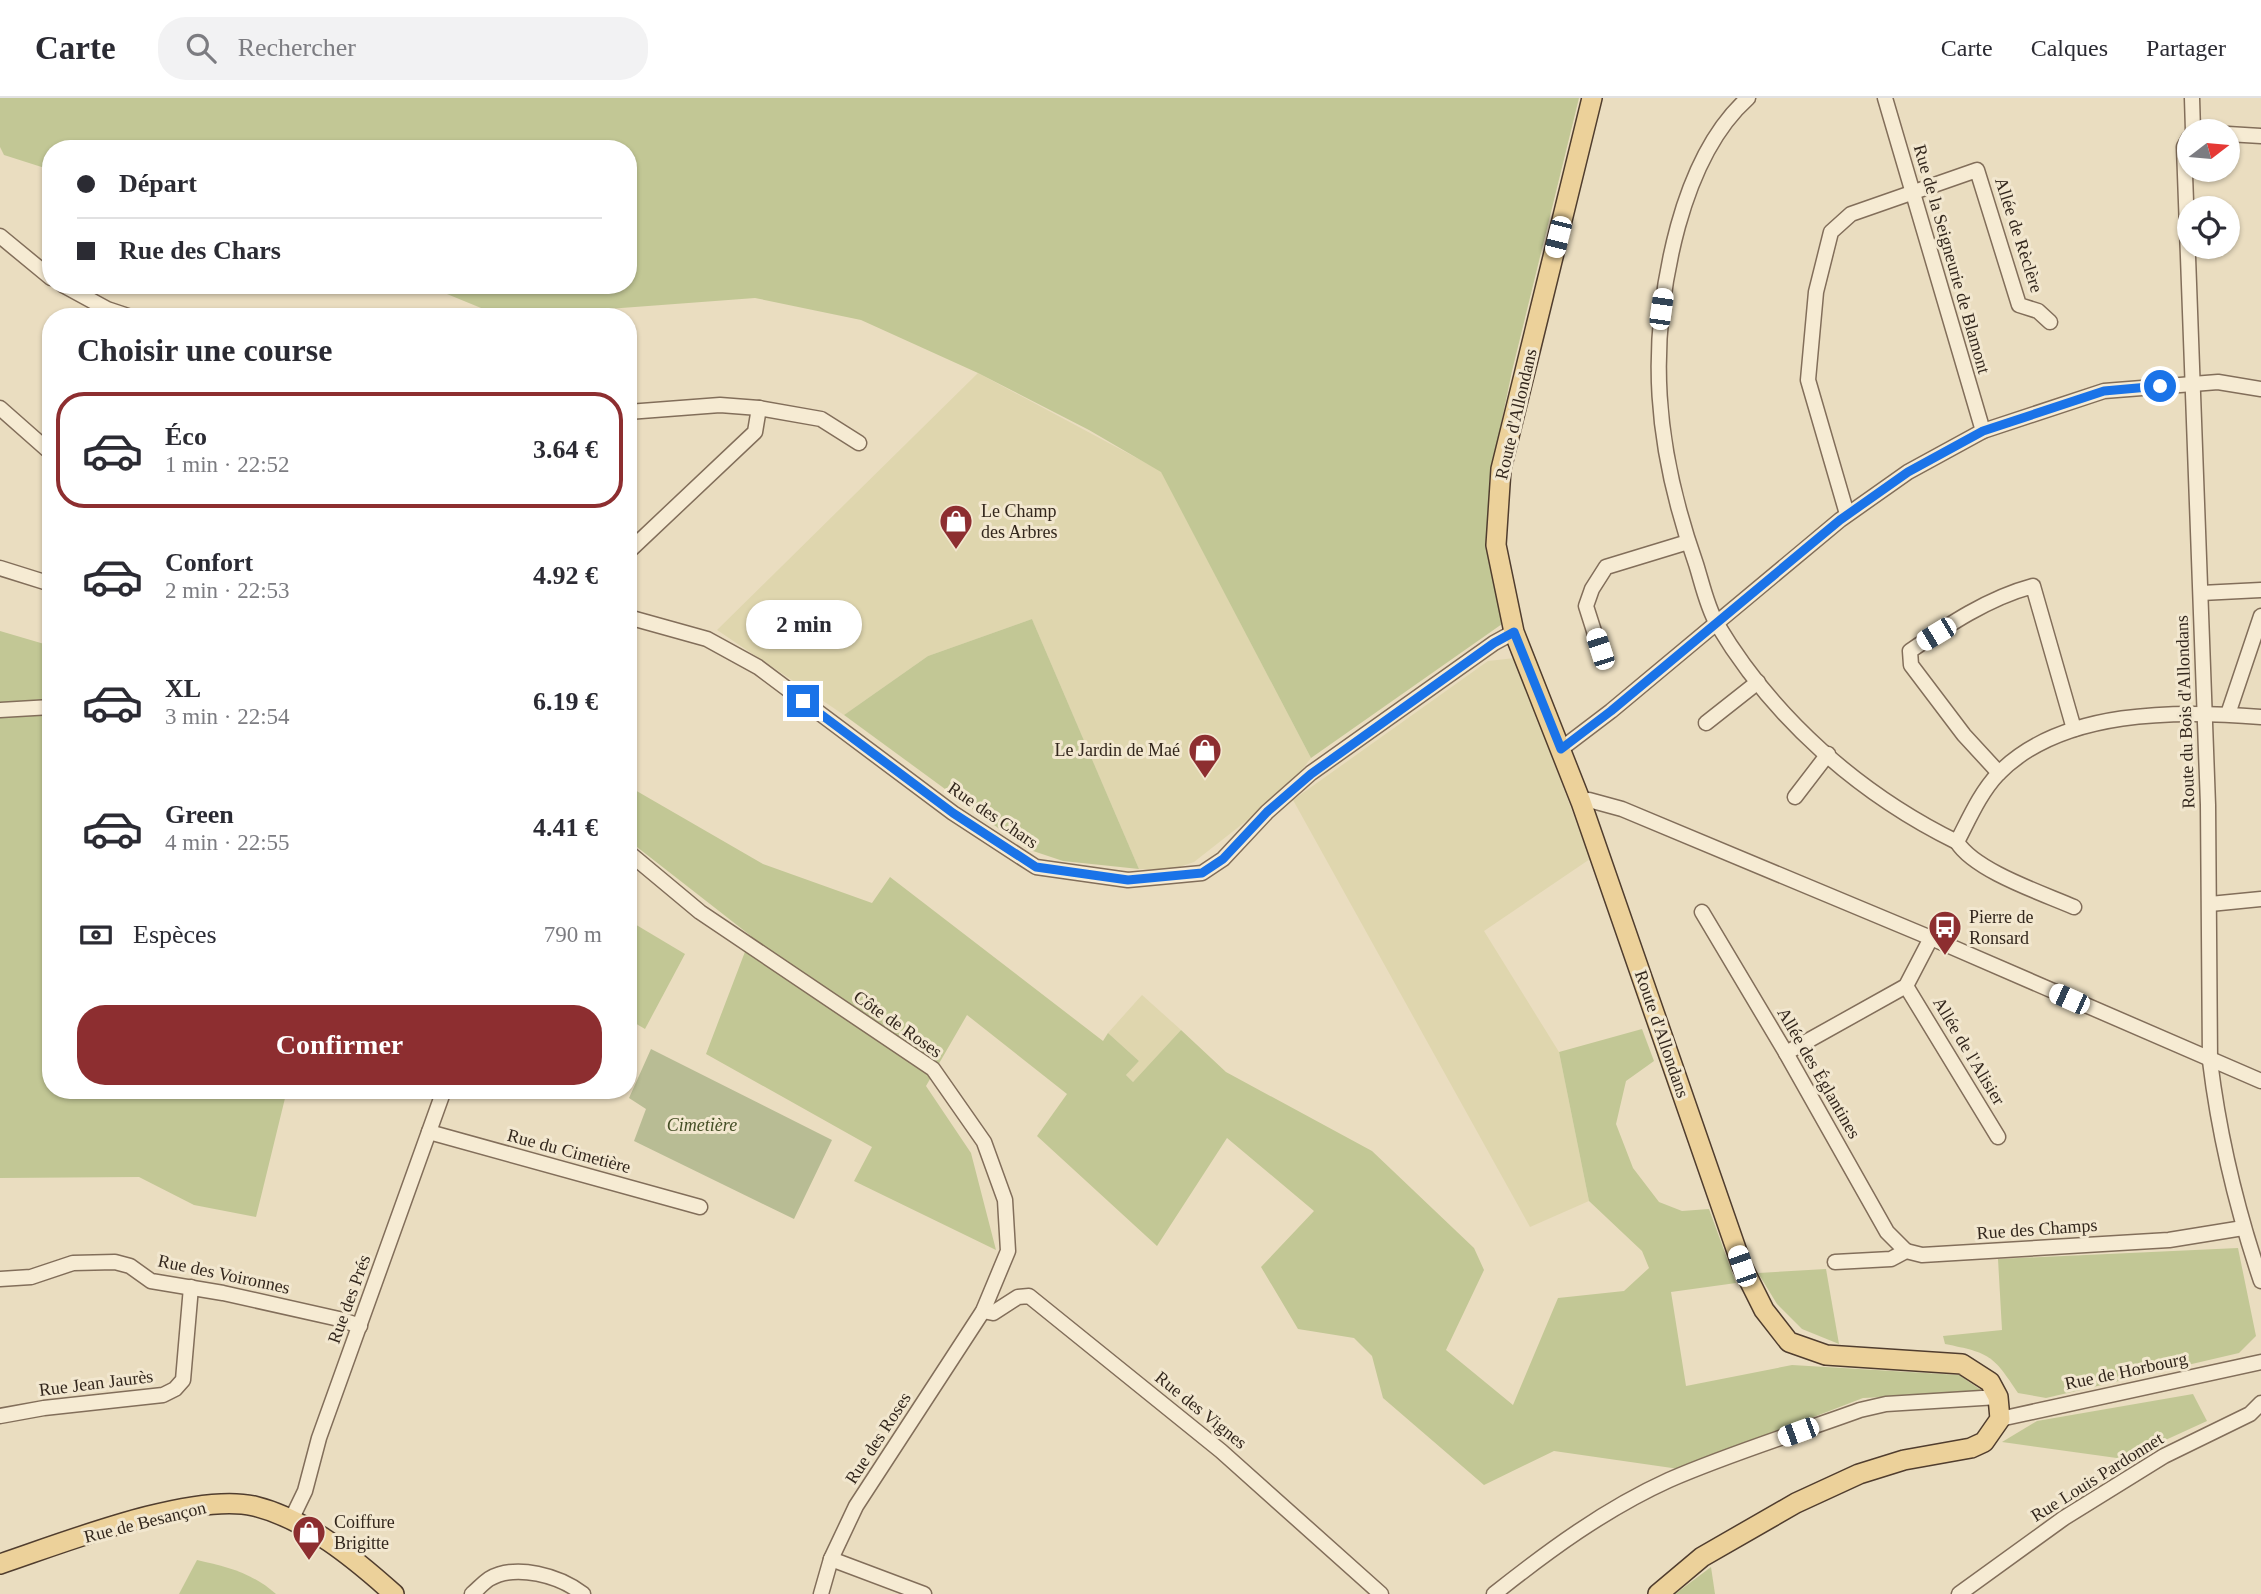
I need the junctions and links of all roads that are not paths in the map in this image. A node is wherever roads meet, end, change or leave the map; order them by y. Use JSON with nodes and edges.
{"nodes":[{"id":1,"x":1592,"y":98,"type":"edge"},
{"id":2,"x":1748,"y":98,"type":"edge"},
{"id":3,"x":1885,"y":98,"type":"edge"},
{"id":4,"x":2192,"y":98,"type":"edge"},
{"id":5,"x":2193,"y":119,"type":"edge"},
{"id":6,"x":2240,"y":135,"type":"edge"},
{"id":7,"x":2261,"y":136,"type":"edge"},
{"id":8,"x":2186,"y":182,"type":"edge"},
{"id":9,"x":1912,"y":192,"type":"junction"},
{"id":10,"x":0,"y":236,"type":"edge"},
{"id":11,"x":42,"y":271,"type":"edge"},
{"id":12,"x":80,"y":294,"type":"edge"},
{"id":13,"x":105,"y":308,"type":"edge"},
{"id":14,"x":2050,"y":321,"type":"dead end"},
{"id":15,"x":2195,"y":382,"type":"junction"},
{"id":16,"x":2261,"y":389,"type":"edge"},
{"id":17,"x":0,"y":408,"type":"edge"},
{"id":18,"x":759,"y":408,"type":"junction"},
{"id":19,"x":637,"y":411,"type":"edge"},
{"id":20,"x":1983,"y":431,"type":"junction"},
{"id":21,"x":859,"y":443,"type":"dead end"},
{"id":22,"x":42,"y":445,"type":"edge"},
{"id":23,"x":1847,"y":514,"type":"junction"},
{"id":24,"x":1688,"y":542,"type":"junction"},
{"id":25,"x":637,"y":543,"type":"edge"},
{"id":26,"x":0,"y":568,"type":"edge"},
{"id":27,"x":42,"y":581,"type":"edge"},
{"id":28,"x":2261,"y":590,"type":"edge"},
{"id":29,"x":2200,"y":593,"type":"junction"},
{"id":30,"x":2261,"y":616,"type":"edge"},
{"id":31,"x":637,"y":620,"type":"edge"},
{"id":32,"x":1716,"y":622,"type":"junction"},
{"id":33,"x":1514,"y":632,"type":"junction"},
{"id":34,"x":1600,"y":649,"type":"dead end"},
{"id":35,"x":1758,"y":682,"type":"junction"},
{"id":36,"x":42,"y":708,"type":"edge"},
{"id":37,"x":0,"y":710,"type":"edge"},
{"id":38,"x":2228,"y":714,"type":"junction"},
{"id":39,"x":2205,"y":715,"type":"junction"},
{"id":40,"x":2261,"y":717,"type":"edge"},
{"id":41,"x":1706,"y":723,"type":"dead end"},
{"id":42,"x":2074,"y":729,"type":"junction"},
{"id":43,"x":1561,"y":749,"type":"junction"},
{"id":44,"x":1828,"y":754,"type":"junction"},
{"id":45,"x":1998,"y":773,"type":"junction"},
{"id":46,"x":1795,"y":797,"type":"dead end"},
{"id":47,"x":1581,"y":802,"type":"junction"},
{"id":48,"x":1957,"y":842,"type":"junction"},
{"id":49,"x":637,"y":860,"type":"edge"},
{"id":50,"x":2261,"y":899,"type":"edge"},
{"id":51,"x":2210,"y":904,"type":"junction"},
{"id":52,"x":2074,"y":907,"type":"dead end"},
{"id":53,"x":1702,"y":912,"type":"dead end"},
{"id":54,"x":1931,"y":938,"type":"junction"},
{"id":55,"x":1906,"y":986,"type":"junction"},
{"id":56,"x":1786,"y":1053,"type":"junction"},
{"id":57,"x":2210,"y":1061,"type":"junction"},
{"id":58,"x":2261,"y":1081,"type":"edge"},
{"id":59,"x":441,"y":1099,"type":"edge"},
{"id":60,"x":429,"y":1132,"type":"junction"},
{"id":61,"x":1998,"y":1137,"type":"dead end"},
{"id":62,"x":700,"y":1207,"type":"dead end"},
{"id":63,"x":2244,"y":1228,"type":"junction"},
{"id":64,"x":1906,"y":1251,"type":"junction"},
{"id":65,"x":1835,"y":1262,"type":"dead end"},
{"id":66,"x":0,"y":1279,"type":"edge"},
{"id":67,"x":2261,"y":1281,"type":"edge"},
{"id":68,"x":191,"y":1287,"type":"junction"},
{"id":69,"x":983,"y":1311,"type":"junction"},
{"id":70,"x":359,"y":1326,"type":"junction"},
{"id":71,"x":2261,"y":1362,"type":"edge"},
{"id":72,"x":1998,"y":1397,"type":"junction"},
{"id":73,"x":2261,"y":1403,"type":"edge"},
{"id":74,"x":0,"y":1416,"type":"edge"},
{"id":75,"x":2000,"y":1419,"type":"junction"},
{"id":76,"x":291,"y":1520,"type":"junction"},
{"id":77,"x":831,"y":1559,"type":"junction"},
{"id":78,"x":0,"y":1564,"type":"edge"},
{"id":79,"x":394,"y":1594,"type":"edge"},
{"id":80,"x":472,"y":1594,"type":"edge"},
{"id":81,"x":583,"y":1594,"type":"edge"},
{"id":82,"x":821,"y":1594,"type":"edge"},
{"id":83,"x":924,"y":1594,"type":"edge"},
{"id":84,"x":1381,"y":1594,"type":"edge"},
{"id":85,"x":1494,"y":1594,"type":"edge"},
{"id":86,"x":1658,"y":1594,"type":"edge"},
{"id":87,"x":1959,"y":1594,"type":"edge"}],
"edges":[{"from":1,"to":33,"type":"main road","name":"Route d'Allondans"},
{"from":2,"to":24,"type":"street"},
{"from":3,"to":9,"type":"street","name":"Rue de la Seigneurie de Blamont"},
{"from":4,"to":5,"type":"street"},
{"from":6,"to":7,"type":"street"},
{"from":8,"to":15,"type":"street","name":"Route du Bois d'Allondans"},
{"from":9,"to":14,"type":"street","name":"Allée de Rèclère"},
{"from":9,"to":20,"type":"street","name":"Rue de la Seigneurie de Blamont"},
{"from":9,"to":23,"type":"street"},
{"from":10,"to":11,"type":"street"},
{"from":12,"to":13,"type":"street"},
{"from":15,"to":16,"type":"street"},
{"from":15,"to":20,"type":"street"},
{"from":15,"to":29,"type":"street","name":"Route du Bois d'Allondans"},
{"from":17,"to":22,"type":"street"},
{"from":18,"to":19,"type":"street"},
{"from":18,"to":21,"type":"street"},
{"from":18,"to":25,"type":"street"},
{"from":20,"to":23,"type":"street"},
{"from":23,"to":32,"type":"street"},
{"from":24,"to":32,"type":"street"},
{"from":24,"to":34,"type":"street"},
{"from":26,"to":27,"type":"street"},
{"from":28,"to":29,"type":"street"},
{"from":29,"to":39,"type":"street","name":"Route du Bois d'Allondans"},
{"from":30,"to":38,"type":"street"},
{"from":31,"to":33,"type":"street","name":"Rue des Chars"},
{"from":32,"to":35,"type":"street"},
{"from":32,"to":43,"type":"street"},
{"from":33,"to":43,"type":"main road","name":"Route d'Allondans"},
{"from":35,"to":41,"type":"street"},
{"from":35,"to":44,"type":"street"},
{"from":36,"to":37,"type":"street"},
{"from":38,"to":39,"type":"street"},
{"from":38,"to":40,"type":"street"},
{"from":39,"to":42,"type":"street"},
{"from":39,"to":51,"type":"street","name":"Route du Bois d'Allondans"},
{"from":42,"to":45,"type":"street"},
{"from":42,"to":45,"type":"street"},
{"from":43,"to":47,"type":"main road","name":"Route d'Allondans"},
{"from":44,"to":46,"type":"street"},
{"from":44,"to":48,"type":"street"},
{"from":45,"to":48,"type":"street"},
{"from":47,"to":54,"type":"street"},
{"from":47,"to":72,"type":"main road","name":"Route d'Allondans"},
{"from":48,"to":52,"type":"street"},
{"from":49,"to":69,"type":"street","name":"Côte de Roses"},
{"from":50,"to":51,"type":"street"},
{"from":51,"to":57,"type":"street","name":"Route du Bois d'Allondans"},
{"from":53,"to":56,"type":"street","name":"Allée des Églantines"},
{"from":54,"to":55,"type":"street"},
{"from":54,"to":57,"type":"street"},
{"from":55,"to":56,"type":"street"},
{"from":55,"to":61,"type":"street","name":"Allée de l'Alisier"},
{"from":56,"to":64,"type":"street","name":"Allée des Églantines"},
{"from":57,"to":58,"type":"street"},
{"from":57,"to":63,"type":"street","name":"Route du Bois d'Allondans"},
{"from":59,"to":60,"type":"street","name":"Rue des Prés"},
{"from":60,"to":62,"type":"street","name":"Rue du Cimetière"},
{"from":60,"to":70,"type":"street","name":"Rue des Prés"},
{"from":63,"to":64,"type":"street","name":"Rue des Champs"},
{"from":63,"to":67,"type":"street","name":"Route du Bois d'Allondans"},
{"from":64,"to":65,"type":"street","name":"Rue des Champs"},
{"from":66,"to":68,"type":"street","name":"Rue des Voironnes"},
{"from":68,"to":70,"type":"street","name":"Rue des Voironnes"},
{"from":68,"to":74,"type":"street","name":"Rue Jean Jaurès"},
{"from":69,"to":77,"type":"street","name":"Rue des Roses"},
{"from":69,"to":84,"type":"street","name":"Rue des Vignes"},
{"from":70,"to":76,"type":"street","name":"Rue des Prés"},
{"from":71,"to":75,"type":"street","name":"Rue de Horbourg"},
{"from":72,"to":75,"type":"main road"},
{"from":72,"to":85,"type":"street"},
{"from":73,"to":87,"type":"street","name":"Rue Louis Pardonnet"},
{"from":75,"to":86,"type":"main road"},
{"from":76,"to":78,"type":"main road","name":"Rue de Besançon"},
{"from":76,"to":79,"type":"main road","name":"Rue de Besançon"},
{"from":77,"to":82,"type":"street","name":"Rue des Roses"},
{"from":77,"to":83,"type":"street"},
{"from":80,"to":81,"type":"street"}]}
